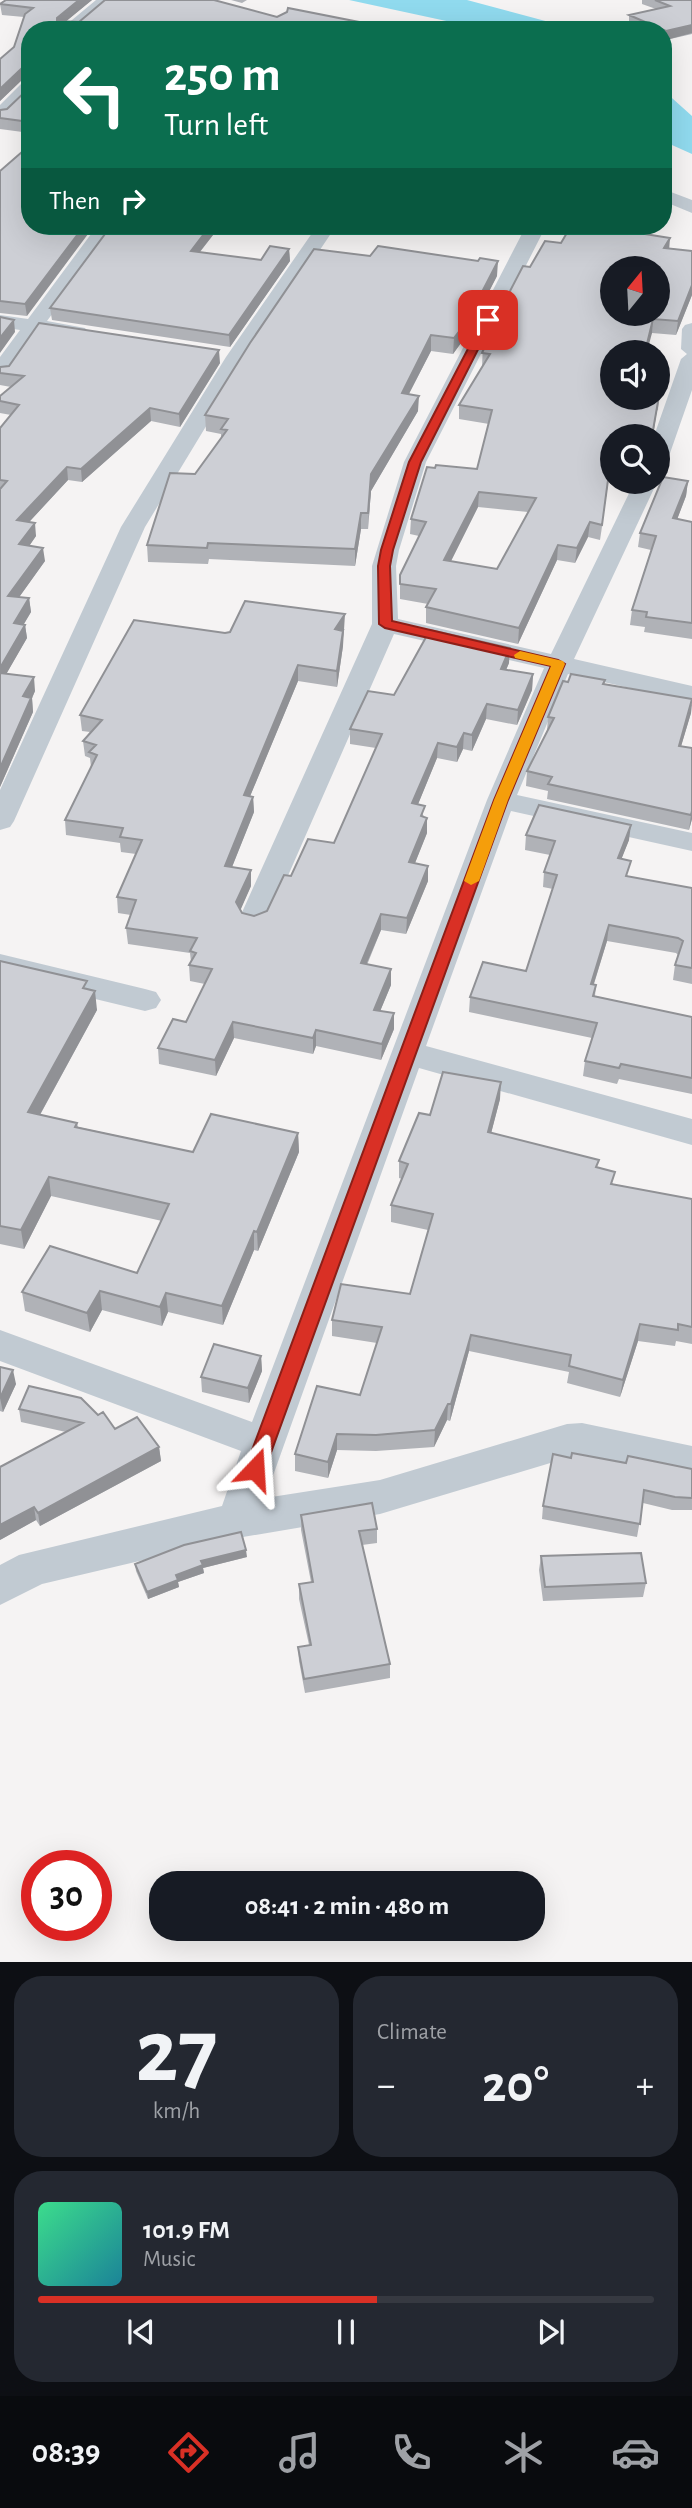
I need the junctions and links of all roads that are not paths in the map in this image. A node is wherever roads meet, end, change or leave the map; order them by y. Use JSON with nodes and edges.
{"nodes":[{"id":1,"x":106,"y":0,"type":"edge"},
{"id":2,"x":79,"y":21,"type":"edge"},
{"id":3,"x":21,"y":94,"type":"edge"},
{"id":4,"x":0,"y":114,"type":"edge"},
{"id":5,"x":672,"y":198,"type":"edge"},
{"id":6,"x":692,"y":207,"type":"edge"},
{"id":7,"x":100,"y":235,"type":"edge"},
{"id":8,"x":320,"y":235,"type":"edge"},
{"id":9,"x":531,"y":235,"type":"edge"},
{"id":10,"x":0,"y":321,"type":"edge"},
{"id":11,"x":33,"y":324,"type":"junction"},
{"id":12,"x":692,"y":329,"type":"edge"},
{"id":13,"x":101,"y":335,"type":"edge"},
{"id":14,"x":692,"y":349,"type":"edge"},
{"id":15,"x":210,"y":353,"type":"edge"},
{"id":16,"x":237,"y":357,"type":"junction"},
{"id":17,"x":692,"y":359,"type":"edge"},
{"id":18,"x":0,"y":372,"type":"edge"},
{"id":19,"x":669,"y":424,"type":"edge"},
{"id":20,"x":641,"y":494,"type":"edge"},
{"id":21,"x":385,"y":624,"type":"junction"},
{"id":22,"x":558,"y":664,"type":"junction"},
{"id":23,"x":692,"y":694,"type":"edge"},
{"id":24,"x":501,"y":800,"type":"junction"},
{"id":25,"x":0,"y":821,"type":"edge"},
{"id":26,"x":692,"y":842,"type":"edge"},
{"id":27,"x":254,"y":919,"type":"edge"},
{"id":28,"x":0,"y":965,"type":"edge"},
{"id":29,"x":145,"y":1000,"type":"dead end"},
{"id":30,"x":408,"y":1053,"type":"junction"},
{"id":31,"x":692,"y":1132,"type":"edge"},
{"id":32,"x":0,"y":1345,"type":"edge"},
{"id":33,"x":264,"y":1443,"type":"junction"},
{"id":34,"x":692,"y":1463,"type":"edge"},
{"id":35,"x":237,"y":1520,"type":"junction"},
{"id":36,"x":0,"y":1586,"type":"edge"}],
"edges":[{"from":1,"to":2,"type":"street"},
{"from":3,"to":4,"type":"street"},
{"from":5,"to":6,"type":"street"},
{"from":7,"to":11,"type":"street"},
{"from":8,"to":16,"type":"street"},
{"from":9,"to":21,"type":"street"},
{"from":10,"to":11,"type":"street"},
{"from":11,"to":13,"type":"street"},
{"from":11,"to":18,"type":"street"},
{"from":12,"to":14,"type":"street"},
{"from":15,"to":16,"type":"street"},
{"from":16,"to":25,"type":"street"},
{"from":17,"to":19,"type":"street"},
{"from":20,"to":22,"type":"street"},
{"from":21,"to":22,"type":"street"},
{"from":21,"to":27,"type":"street"},
{"from":22,"to":23,"type":"street"},
{"from":22,"to":24,"type":"street"},
{"from":24,"to":26,"type":"street"},
{"from":24,"to":30,"type":"street"},
{"from":28,"to":29,"type":"street"},
{"from":30,"to":31,"type":"street"},
{"from":30,"to":33,"type":"street"},
{"from":32,"to":33,"type":"street"},
{"from":33,"to":35,"type":"street"},
{"from":34,"to":35,"type":"street"},
{"from":35,"to":36,"type":"street"}]}
